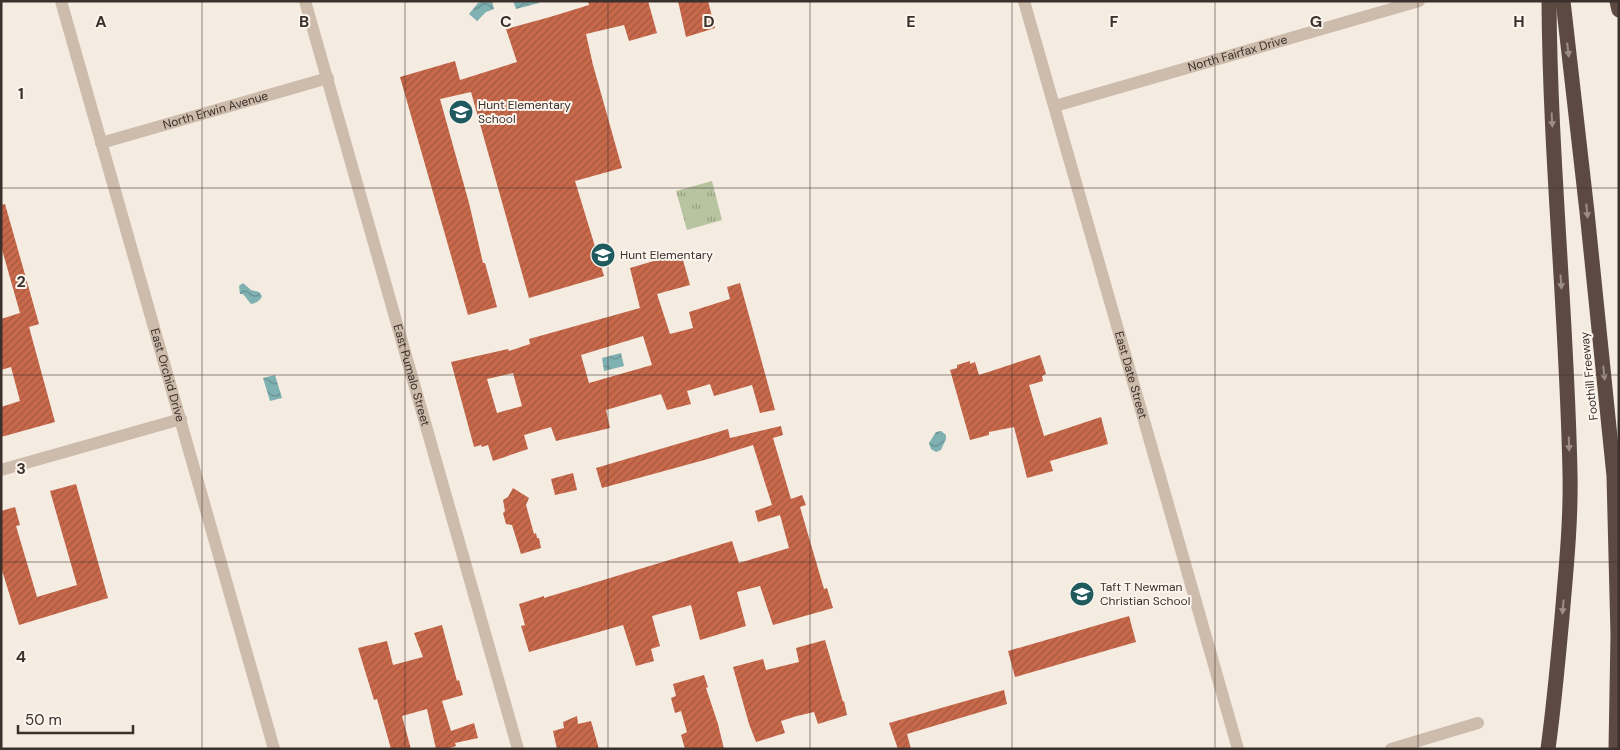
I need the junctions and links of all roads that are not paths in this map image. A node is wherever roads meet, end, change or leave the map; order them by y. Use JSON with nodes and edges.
{"nodes":[{"id":1,"x":61,"y":1,"type":"edge"},
{"id":2,"x":305,"y":1,"type":"edge"},
{"id":3,"x":1024,"y":1,"type":"edge"},
{"id":4,"x":1419,"y":1,"type":"edge"},
{"id":5,"x":1549,"y":1,"type":"edge"},
{"id":6,"x":1563,"y":1,"type":"edge"},
{"id":7,"x":1617,"y":1,"type":"edge"},
{"id":8,"x":1619,"y":10,"type":"edge"},
{"id":9,"x":328,"y":78,"type":"junction"},
{"id":10,"x":1055,"y":106,"type":"junction"},
{"id":11,"x":101,"y":143,"type":"junction"},
{"id":12,"x":181,"y":419,"type":"junction"},
{"id":13,"x":1,"y":470,"type":"edge"},
{"id":14,"x":1478,"y":723,"type":"dead end"},
{"id":15,"x":274,"y":749,"type":"edge"},
{"id":16,"x":518,"y":749,"type":"edge"},
{"id":17,"x":1238,"y":749,"type":"edge"},
{"id":18,"x":1391,"y":749,"type":"edge"},
{"id":19,"x":1548,"y":749,"type":"edge"},
{"id":20,"x":1616,"y":749,"type":"edge"}],
"edges":[{"from":1,"to":11,"type":"street","name":"East Orchid Drive"},
{"from":2,"to":9,"type":"street","name":"East Pumalo Street"},
{"from":3,"to":10,"type":"street","name":"East Date Street"},
{"from":4,"to":10,"type":"street","name":"North Fairfax Drive"},
{"from":5,"to":19,"type":"highway","one_way":true},
{"from":6,"to":20,"type":"highway","name":"Foothill Freeway","one_way":true},
{"from":7,"to":8,"type":"highway"},
{"from":9,"to":11,"type":"street","name":"North Erwin Avenue"},
{"from":9,"to":16,"type":"street","name":"East Pumalo Street"},
{"from":10,"to":17,"type":"street","name":"East Date Street"},
{"from":11,"to":12,"type":"street","name":"East Orchid Drive"},
{"from":12,"to":13,"type":"street"},
{"from":12,"to":15,"type":"street","name":"East Orchid Drive"},
{"from":14,"to":18,"type":"street"}]}
